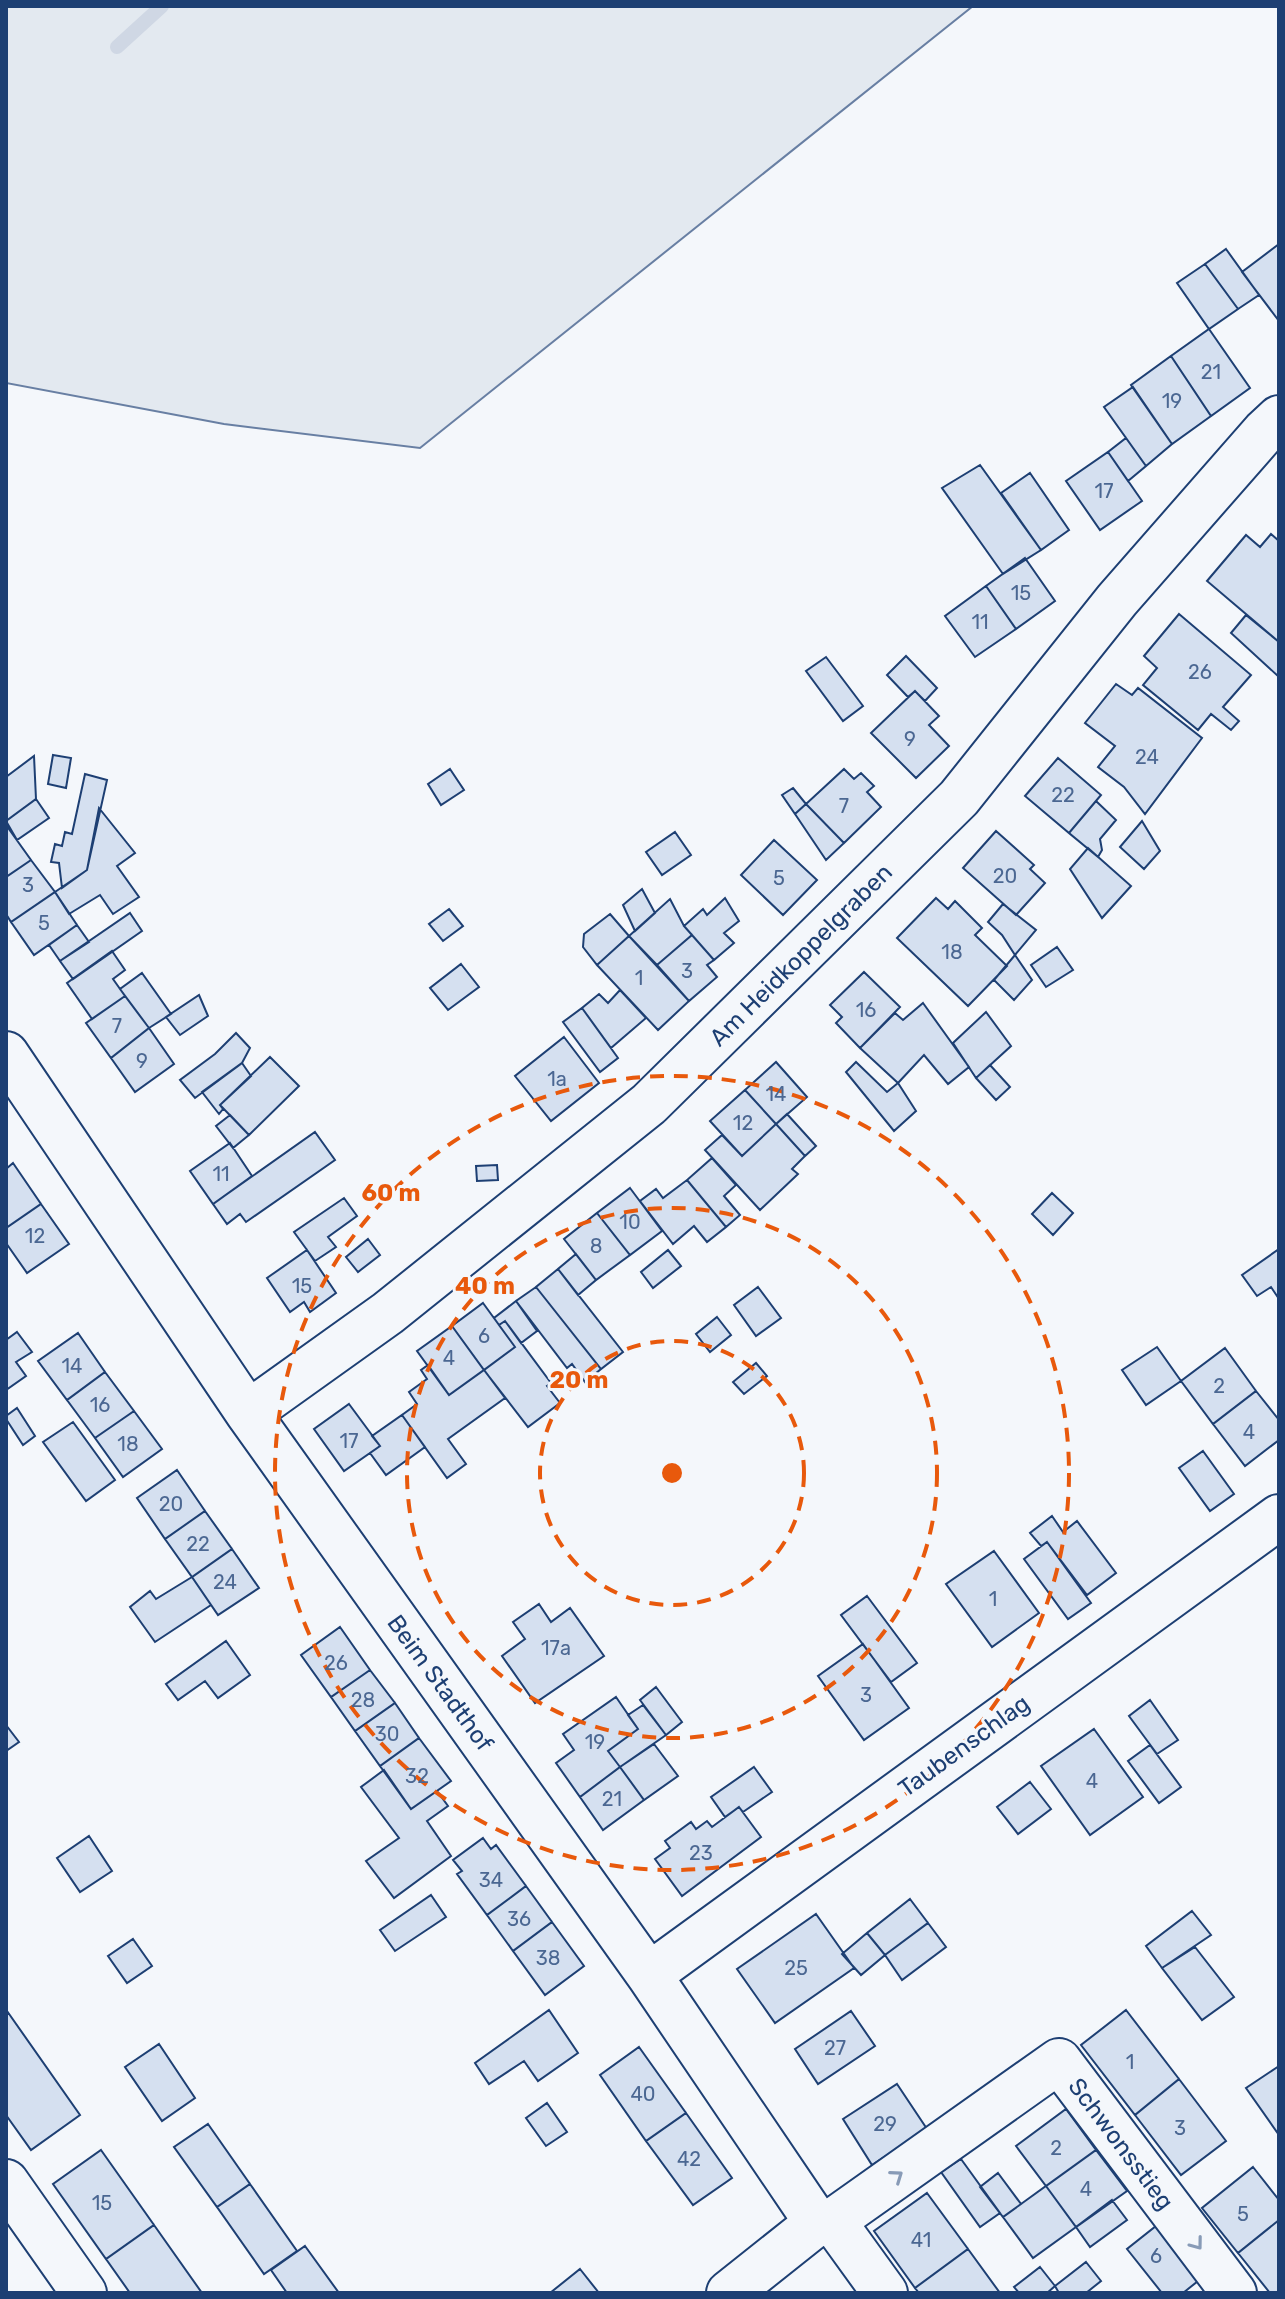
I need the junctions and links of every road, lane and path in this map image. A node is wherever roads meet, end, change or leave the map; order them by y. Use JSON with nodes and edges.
{"nodes":[{"id":1,"x":1279,"y":418,"type":"edge"},
{"id":2,"x":6,"y":1054,"type":"edge"},
{"id":3,"x":248,"y":1413,"type":"junction"},
{"id":4,"x":1279,"y":1517,"type":"edge"},
{"id":5,"x":649,"y":1975,"type":"junction"},
{"id":6,"x":6,"y":2182,"type":"edge"},
{"id":7,"x":825,"y":2222,"type":"junction"},
{"id":8,"x":84,"y":2293,"type":"edge"},
{"id":9,"x":729,"y":2293,"type":"edge"},
{"id":10,"x":885,"y":2293,"type":"edge"},
{"id":11,"x":1234,"y":2293,"type":"edge"}],
"edges":[{"from":1,"to":3,"type":"street","name":"Am Heidkoppelgraben"},
{"from":2,"to":3,"type":"street","name":"Beim Stadthof"},
{"from":3,"to":5,"type":"street","name":"Beim Stadthof"},
{"from":4,"to":5,"type":"street","name":"Taubenschlag"},
{"from":5,"to":7,"type":"street","name":"Beim Stadthof"},
{"from":6,"to":8,"type":"street"},
{"from":7,"to":9,"type":"street"},
{"from":7,"to":10,"type":"street","name":"Beim Stadthof"},
{"from":7,"to":11,"type":"street","name":"Schwonsstieg","one_way":true}]}
